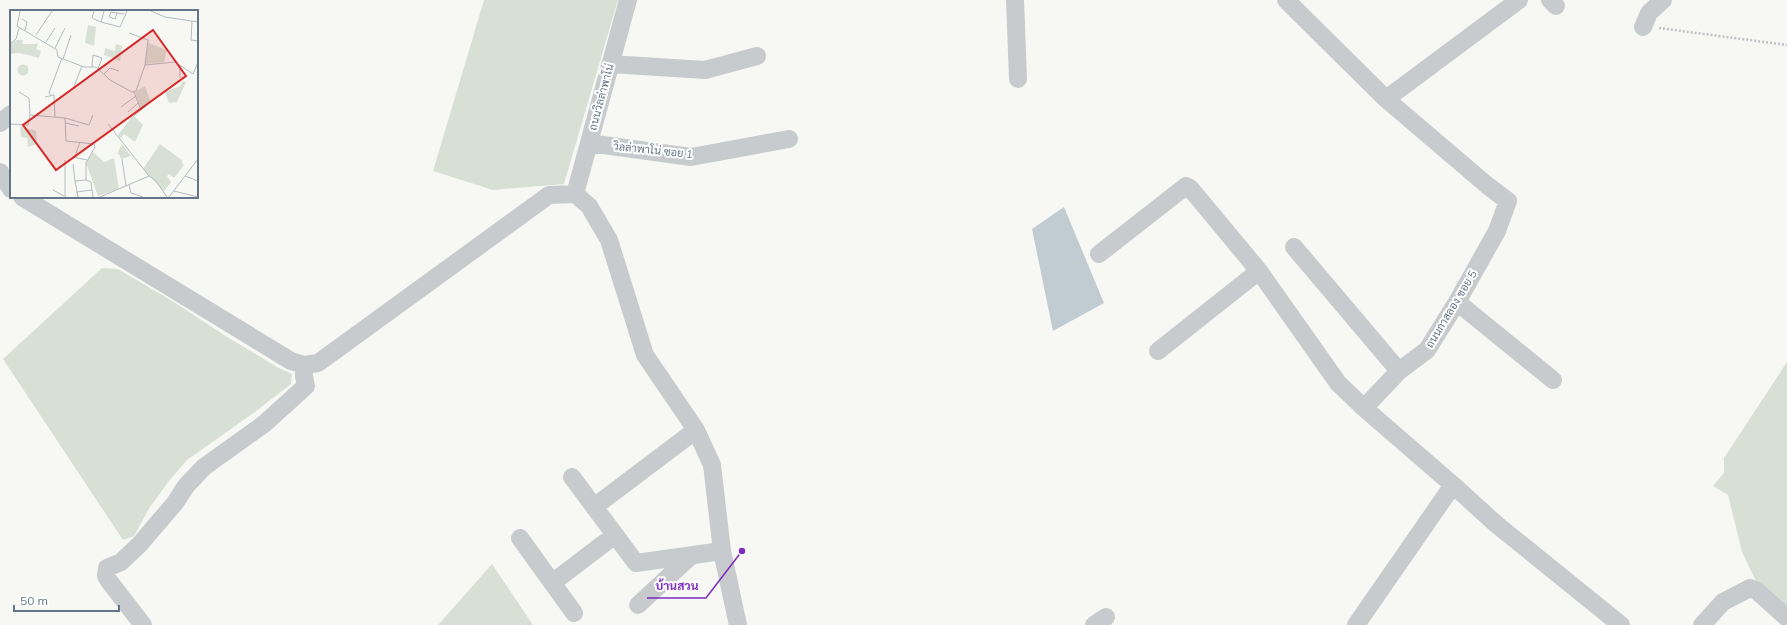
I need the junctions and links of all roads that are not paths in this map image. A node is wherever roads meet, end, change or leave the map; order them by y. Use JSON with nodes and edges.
{"nodes":[{"id":1,"x":628,"y":0,"type":"edge"},
{"id":2,"x":1014,"y":0,"type":"edge"},
{"id":3,"x":1286,"y":0,"type":"edge"},
{"id":4,"x":1519,"y":0,"type":"edge"},
{"id":5,"x":1663,"y":0,"type":"edge"},
{"id":6,"x":1643,"y":27,"type":"road end"},
{"id":7,"x":757,"y":56,"type":"dead end"},
{"id":8,"x":610,"y":64,"type":"junction"},
{"id":9,"x":1018,"y":79,"type":"dead end"},
{"id":10,"x":1386,"y":99,"type":"junction"},
{"id":11,"x":10,"y":115,"type":"edge"},
{"id":12,"x":0,"y":123,"type":"edge"},
{"id":13,"x":788,"y":139,"type":"dead end"},
{"id":14,"x":589,"y":143,"type":"junction"},
{"id":15,"x":0,"y":172,"type":"edge"},
{"id":16,"x":10,"y":187,"type":"edge"},
{"id":17,"x":575,"y":194,"type":"junction"},
{"id":18,"x":24,"y":198,"type":"edge"},
{"id":19,"x":1294,"y":248,"type":"dead end"},
{"id":20,"x":1099,"y":254,"type":"dead end"},
{"id":21,"x":1258,"y":272,"type":"junction"},
{"id":22,"x":1457,"y":302,"type":"junction"},
{"id":23,"x":1158,"y":351,"type":"dead end"},
{"id":24,"x":304,"y":364,"type":"junction"},
{"id":25,"x":1399,"y":372,"type":"junction"},
{"id":26,"x":1553,"y":380,"type":"dead end"},
{"id":27,"x":1364,"y":408,"type":"junction"},
{"id":28,"x":696,"y":430,"type":"junction"},
{"id":29,"x":572,"y":477,"type":"dead end"},
{"id":30,"x":1453,"y":485,"type":"junction"},
{"id":31,"x":594,"y":507,"type":"junction"},
{"id":32,"x":615,"y":535,"type":"junction"},
{"id":33,"x":520,"y":538,"type":"dead end"},
{"id":34,"x":722,"y":550,"type":"junction"},
{"id":35,"x":692,"y":555,"type":"junction"},
{"id":36,"x":552,"y":583,"type":"junction"},
{"id":37,"x":638,"y":605,"type":"dead end"},
{"id":38,"x":574,"y":613,"type":"dead end"},
{"id":39,"x":1787,"y":618,"type":"edge"},
{"id":40,"x":143,"y":625,"type":"edge"},
{"id":41,"x":738,"y":625,"type":"edge"},
{"id":42,"x":1356,"y":625,"type":"edge"},
{"id":43,"x":1621,"y":625,"type":"edge"},
{"id":44,"x":1702,"y":625,"type":"edge"}],
"edges":[{"from":1,"to":8,"type":"street","name":"ถนนวิลล่าพาโน่"},
{"from":2,"to":9,"type":"street"},
{"from":3,"to":10,"type":"street","name":"ถนนกาสลอง ซอย 5"},
{"from":4,"to":10,"type":"street"},
{"from":5,"to":6,"type":"street"},
{"from":7,"to":8,"type":"street"},
{"from":8,"to":14,"type":"street","name":"ถนนวิลล่าพาโน่"},
{"from":10,"to":22,"type":"street","name":"ถนนกาสลอง ซอย 5"},
{"from":11,"to":12,"type":"street"},
{"from":13,"to":14,"type":"street","name":"วิลล่าพาโน่ ซอย 1"},
{"from":14,"to":17,"type":"street","name":"ถนนวิลล่าพาโน่"},
{"from":15,"to":16,"type":"street"},
{"from":17,"to":24,"type":"street"},
{"from":17,"to":28,"type":"street"},
{"from":18,"to":24,"type":"street"},
{"from":19,"to":25,"type":"street"},
{"from":20,"to":21,"type":"street"},
{"from":21,"to":23,"type":"street"},
{"from":21,"to":27,"type":"street"},
{"from":22,"to":25,"type":"street","name":"ถนนกาสลอง ซอย 5"},
{"from":22,"to":26,"type":"street"},
{"from":24,"to":40,"type":"street"},
{"from":25,"to":27,"type":"street","name":"ถนนกาสลอง ซอย 5"},
{"from":27,"to":30,"type":"street"},
{"from":28,"to":31,"type":"street"},
{"from":28,"to":34,"type":"street"},
{"from":29,"to":31,"type":"street"},
{"from":30,"to":42,"type":"street"},
{"from":30,"to":43,"type":"street"},
{"from":31,"to":32,"type":"street"},
{"from":32,"to":35,"type":"street"},
{"from":32,"to":36,"type":"street"},
{"from":33,"to":36,"type":"street"},
{"from":34,"to":35,"type":"street"},
{"from":34,"to":41,"type":"street"},
{"from":35,"to":37,"type":"street"},
{"from":36,"to":38,"type":"street"},
{"from":39,"to":44,"type":"street"}]}
